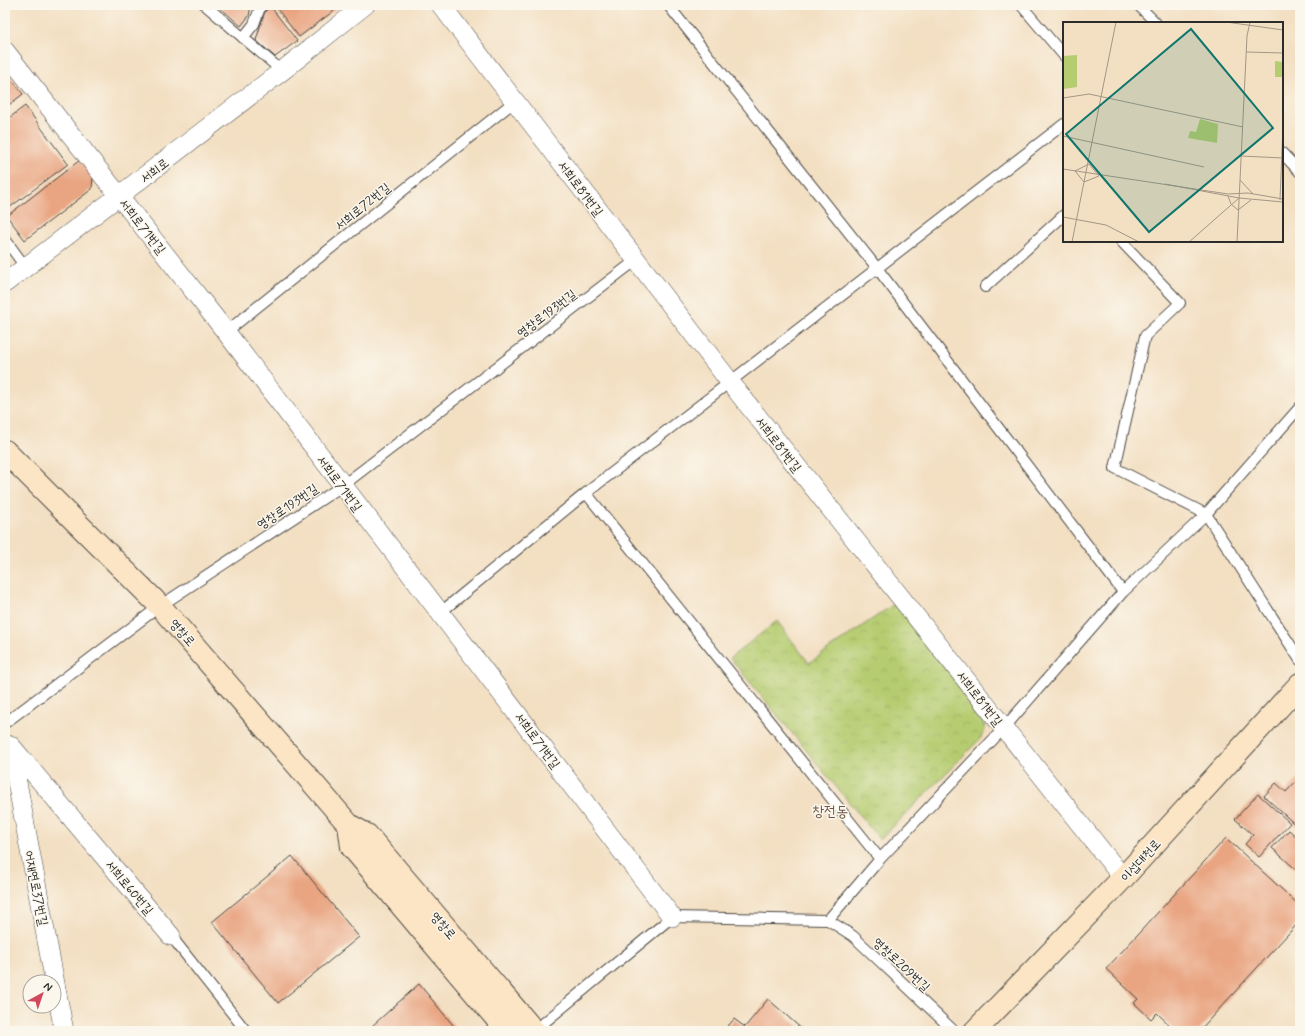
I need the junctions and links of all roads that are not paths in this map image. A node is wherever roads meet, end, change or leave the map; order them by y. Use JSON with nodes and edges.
{"nodes":[{"id":1,"x":205,"y":5,"type":"edge"},
{"id":2,"x":260,"y":5,"type":"edge"},
{"id":3,"x":365,"y":5,"type":"edge"},
{"id":4,"x":441,"y":5,"type":"edge"},
{"id":5,"x":668,"y":5,"type":"edge"},
{"id":6,"x":1021,"y":5,"type":"edge"},
{"id":7,"x":1138,"y":5,"type":"edge"},
{"id":8,"x":1155,"y":22,"type":"edge"},
{"id":9,"x":243,"y":38,"type":"junction"},
{"id":10,"x":5,"y":51,"type":"edge"},
{"id":11,"x":1063,"y":55,"type":"edge"},
{"id":12,"x":282,"y":71,"type":"junction"},
{"id":13,"x":515,"y":101,"type":"junction"},
{"id":14,"x":1063,"y":125,"type":"edge"},
{"id":15,"x":1283,"y":154,"type":"edge"},
{"id":16,"x":1300,"y":172,"type":"edge"},
{"id":17,"x":119,"y":196,"type":"junction"},
{"id":18,"x":1063,"y":216,"type":"edge"},
{"id":19,"x":5,"y":239,"type":"edge"},
{"id":20,"x":1122,"y":242,"type":"edge"},
{"id":21,"x":635,"y":261,"type":"junction"},
{"id":22,"x":26,"y":268,"type":"junction"},
{"id":23,"x":878,"y":268,"type":"junction"},
{"id":24,"x":5,"y":284,"type":"edge"},
{"id":25,"x":985,"y":287,"type":"dead end"},
{"id":26,"x":226,"y":332,"type":"junction"},
{"id":27,"x":730,"y":382,"type":"junction"},
{"id":28,"x":1300,"y":406,"type":"edge"},
{"id":29,"x":5,"y":451,"type":"edge"},
{"id":30,"x":342,"y":486,"type":"junction"},
{"id":31,"x":586,"y":493,"type":"junction"},
{"id":32,"x":1206,"y":514,"type":"junction"},
{"id":33,"x":1123,"y":592,"type":"junction"},
{"id":34,"x":160,"y":606,"type":"junction"},
{"id":35,"x":441,"y":612,"type":"junction"},
{"id":36,"x":1300,"y":660,"type":"edge"},
{"id":37,"x":1300,"y":684,"type":"edge"},
{"id":38,"x":5,"y":723,"type":"edge"},
{"id":39,"x":1004,"y":728,"type":"junction"},
{"id":40,"x":8,"y":744,"type":"edge"},
{"id":41,"x":348,"y":825,"type":"junction"},
{"id":42,"x":880,"y":859,"type":"junction"},
{"id":43,"x":1123,"y":878,"type":"junction"},
{"id":44,"x":672,"y":917,"type":"junction"},
{"id":45,"x":828,"y":920,"type":"junction"},
{"id":46,"x":171,"y":936,"type":"joint"},
{"id":47,"x":64,"y":1031,"type":"edge"},
{"id":48,"x":246,"y":1031,"type":"edge"},
{"id":49,"x":507,"y":1031,"type":"edge"},
{"id":50,"x":534,"y":1031,"type":"edge"},
{"id":51,"x":954,"y":1031,"type":"edge"},
{"id":52,"x":975,"y":1031,"type":"edge"}],
"edges":[{"from":1,"to":9,"type":"lane"},
{"from":2,"to":9,"type":"lane"},
{"from":3,"to":12,"type":"street","name":"서희로"},
{"from":4,"to":13,"type":"street","name":"서희로81번길"},
{"from":5,"to":23,"type":"lane"},
{"from":6,"to":11,"type":"lane"},
{"from":7,"to":8,"type":"lane"},
{"from":9,"to":12,"type":"lane"},
{"from":10,"to":17,"type":"street","name":"서희로71번길"},
{"from":12,"to":17,"type":"street","name":"서희로"},
{"from":13,"to":21,"type":"street","name":"서희로81번길"},
{"from":13,"to":26,"type":"lane","name":"서희로72번길"},
{"from":14,"to":23,"type":"lane"},
{"from":15,"to":16,"type":"lane"},
{"from":17,"to":22,"type":"street","name":"서희로"},
{"from":17,"to":26,"type":"street","name":"서희로71번길"},
{"from":18,"to":25,"type":"lane"},
{"from":19,"to":22,"type":"lane"},
{"from":20,"to":32,"type":"lane"},
{"from":21,"to":27,"type":"street","name":"서희로81번길"},
{"from":21,"to":30,"type":"lane","name":"영창로193번길"},
{"from":22,"to":24,"type":"street","name":"서희로"},
{"from":23,"to":27,"type":"lane"},
{"from":23,"to":33,"type":"lane"},
{"from":26,"to":30,"type":"street","name":"서희로71번길"},
{"from":27,"to":31,"type":"lane"},
{"from":27,"to":39,"type":"street","name":"서희로81번길"},
{"from":28,"to":32,"type":"lane"},
{"from":29,"to":34,"type":"street","name":"영창로"},
{"from":30,"to":34,"type":"lane","name":"영창로193번길"},
{"from":30,"to":35,"type":"street","name":"서희로71번길"},
{"from":31,"to":35,"type":"lane"},
{"from":31,"to":42,"type":"lane"},
{"from":32,"to":33,"type":"lane"},
{"from":32,"to":36,"type":"lane"},
{"from":33,"to":39,"type":"lane"},
{"from":34,"to":38,"type":"lane","name":"영창로193번길"},
{"from":34,"to":41,"type":"street","name":"영창로"},
{"from":35,"to":44,"type":"street","name":"서희로71번길"},
{"from":37,"to":43,"type":"street","name":"이섭대천로"},
{"from":39,"to":42,"type":"lane"},
{"from":39,"to":43,"type":"street","name":"서희로81번길"},
{"from":40,"to":46,"type":"street","name":"서희로60번길"},
{"from":40,"to":47,"type":"street","name":"어재연로37번길"},
{"from":41,"to":49,"type":"street","name":"영창로"},
{"from":41,"to":50,"type":"street","name":"영창로"},
{"from":42,"to":45,"type":"lane"},
{"from":43,"to":52,"type":"street","name":"이섭대천로"},
{"from":44,"to":45,"type":"lane"},
{"from":44,"to":50,"type":"lane"},
{"from":45,"to":51,"type":"lane","name":"영창로209번길"},
{"from":46,"to":48,"type":"lane","name":"서희로60번길"}]}
